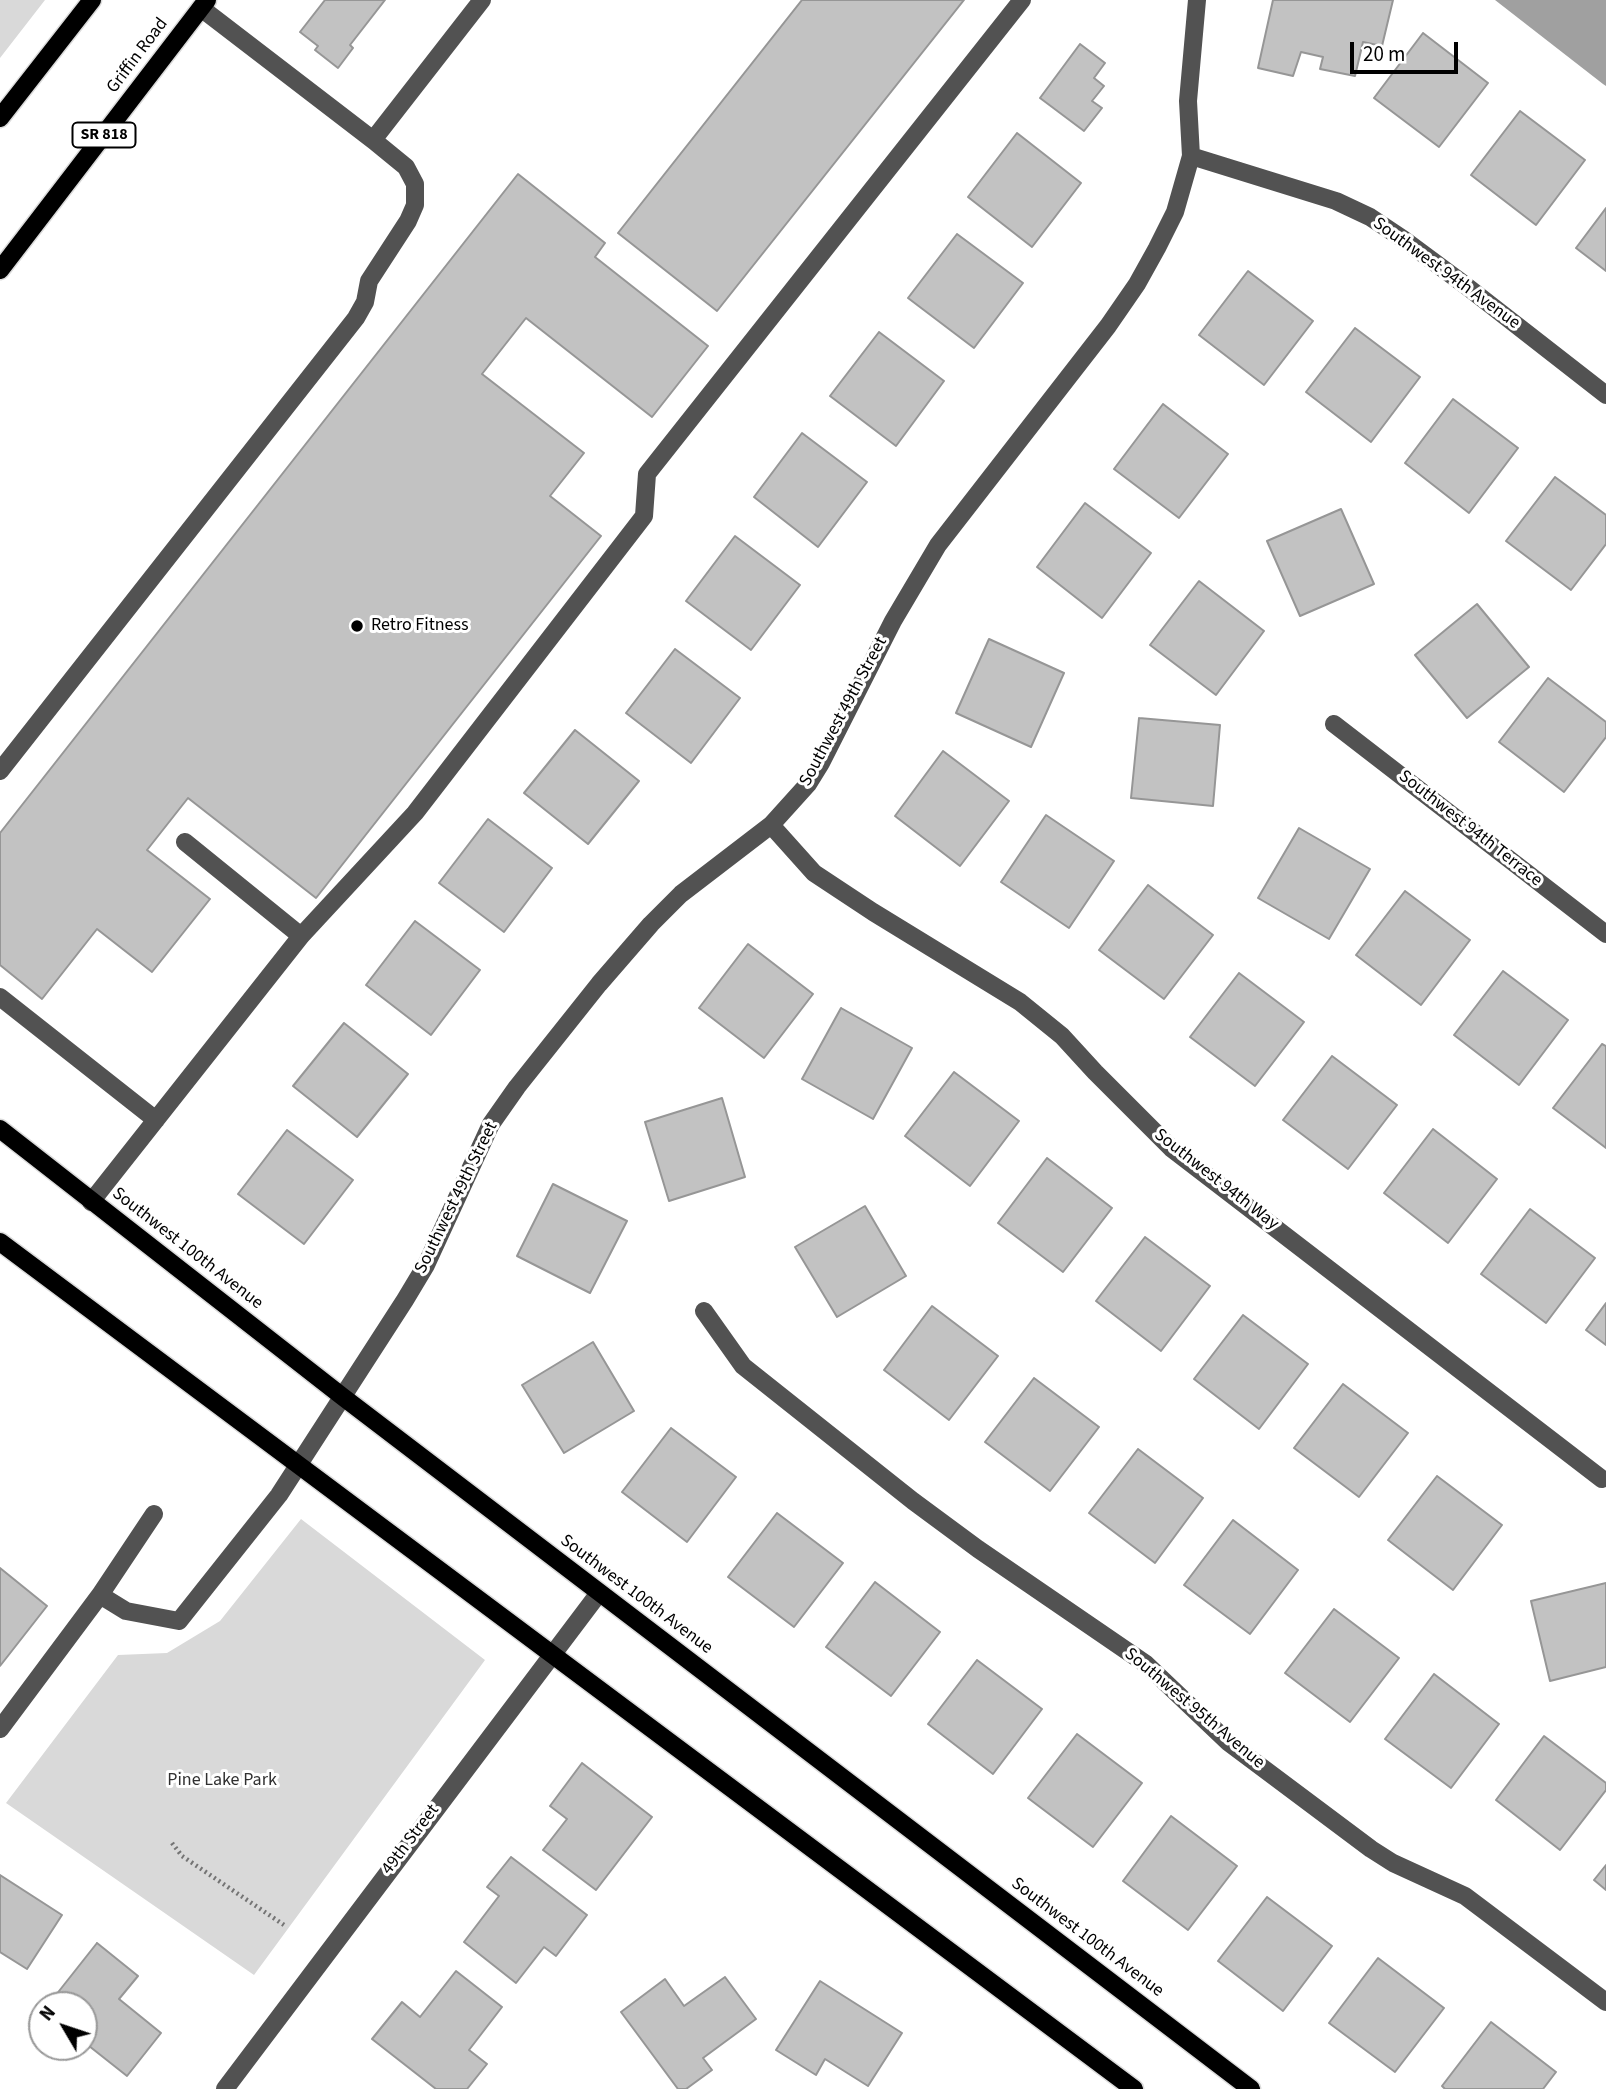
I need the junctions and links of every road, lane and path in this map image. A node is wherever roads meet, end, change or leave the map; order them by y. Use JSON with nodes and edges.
{"nodes":[{"id":1,"x":92,"y":0,"type":"edge"},
{"id":2,"x":482,"y":0,"type":"edge"},
{"id":3,"x":1022,"y":0,"type":"edge"},
{"id":4,"x":1197,"y":0,"type":"edge"},
{"id":5,"x":204,"y":4,"type":"edge"},
{"id":6,"x":0,"y":118,"type":"edge"},
{"id":7,"x":373,"y":140,"type":"junction"},
{"id":8,"x":1191,"y":156,"type":"junction"},
{"id":9,"x":0,"y":270,"type":"edge"},
{"id":10,"x":1606,"y":395,"type":"edge"},
{"id":11,"x":1334,"y":724,"type":"dead end"},
{"id":12,"x":0,"y":771,"type":"edge"},
{"id":13,"x":771,"y":825,"type":"junction"},
{"id":14,"x":185,"y":842,"type":"dead end"},
{"id":15,"x":1606,"y":933,"type":"edge"},
{"id":16,"x":300,"y":936,"type":"junction"},
{"id":17,"x":0,"y":997,"type":"edge"},
{"id":18,"x":156,"y":1120,"type":"junction"},
{"id":19,"x":0,"y":1129,"type":"edge"},
{"id":20,"x":91,"y":1202,"type":"junction"},
{"id":21,"x":0,"y":1242,"type":"edge"},
{"id":22,"x":704,"y":1311,"type":"dead end"},
{"id":23,"x":343,"y":1397,"type":"junction"},
{"id":24,"x":298,"y":1466,"type":"junction"},
{"id":25,"x":1602,"y":1479,"type":"dead end"},
{"id":26,"x":154,"y":1514,"type":"dead end"},
{"id":27,"x":599,"y":1593,"type":"junction"},
{"id":28,"x":100,"y":1595,"type":"junction"},
{"id":29,"x":552,"y":1654,"type":"junction"},
{"id":30,"x":0,"y":1729,"type":"edge"},
{"id":31,"x":172,"y":1843,"type":"dead end"},
{"id":32,"x":284,"y":1925,"type":"dead end"},
{"id":33,"x":1606,"y":2002,"type":"edge"},
{"id":34,"x":225,"y":2089,"type":"edge"},
{"id":35,"x":1134,"y":2089,"type":"edge"},
{"id":36,"x":1251,"y":2089,"type":"edge"}],
"edges":[{"from":1,"to":6,"type":"main road"},
{"from":2,"to":7,"type":"street"},
{"from":3,"to":16,"type":"street"},
{"from":4,"to":8,"type":"street","name":"Southwest 49th Street"},
{"from":5,"to":7,"type":"street"},
{"from":5,"to":9,"type":"main road","name":"Griffin Road","number":"SR 818"},
{"from":7,"to":12,"type":"street"},
{"from":8,"to":10,"type":"street","name":"Southwest 94th Avenue"},
{"from":8,"to":13,"type":"street","name":"Southwest 49th Street"},
{"from":11,"to":15,"type":"street","name":"Southwest 94th Terrace"},
{"from":13,"to":23,"type":"street","name":"Southwest 49th Street"},
{"from":13,"to":25,"type":"street","name":"Southwest 94th Way"},
{"from":14,"to":16,"type":"street"},
{"from":16,"to":18,"type":"street"},
{"from":17,"to":18,"type":"street"},
{"from":18,"to":20,"type":"street"},
{"from":19,"to":20,"type":"main road","name":"Southwest 100th Avenue"},
{"from":20,"to":23,"type":"main road","name":"Southwest 100th Avenue"},
{"from":21,"to":24,"type":"main road"},
{"from":22,"to":33,"type":"street","name":"Southwest 95th Avenue"},
{"from":23,"to":24,"type":"street","name":"Southwest 49th Street"},
{"from":23,"to":27,"type":"main road","name":"Southwest 100th Avenue"},
{"from":24,"to":28,"type":"street","name":"Southwest 49th Street"},
{"from":24,"to":29,"type":"main road"},
{"from":26,"to":28,"type":"street"},
{"from":27,"to":29,"type":"street","name":"49th Street"},
{"from":27,"to":36,"type":"main road","name":"Southwest 100th Avenue"},
{"from":28,"to":30,"type":"street"},
{"from":29,"to":34,"type":"street","name":"49th Street"},
{"from":29,"to":35,"type":"main road"},
{"from":31,"to":32,"type":"path"}]}
